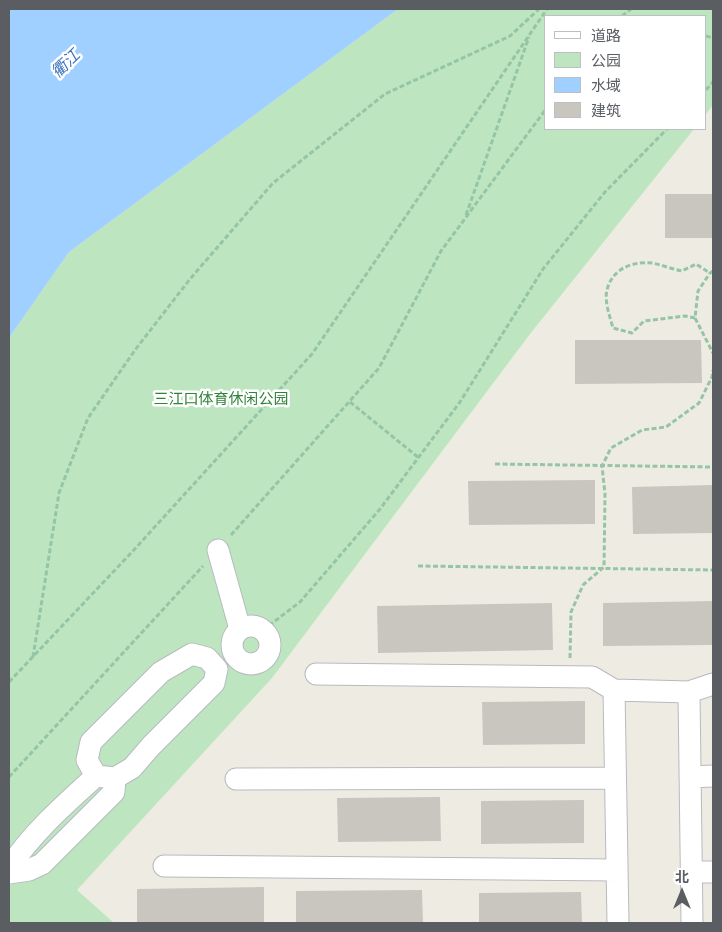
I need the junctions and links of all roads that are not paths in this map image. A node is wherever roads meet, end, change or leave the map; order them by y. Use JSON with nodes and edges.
{"nodes":[{"id":1,"x":218,"y":550,"type":"road end"},
{"id":2,"x":240,"y":630,"type":"junction"},
{"id":3,"x":234,"y":652,"type":"junction"},
{"id":4,"x":217,"y":669,"type":"junction"},
{"id":5,"x":316,"y":674,"type":"dead end"},
{"id":6,"x":713,"y":684,"type":"edge"},
{"id":7,"x":614,"y":690,"type":"junction"},
{"id":8,"x":689,"y":692,"type":"junction"},
{"id":9,"x":713,"y":776,"type":"edge"},
{"id":10,"x":106,"y":777,"type":"junction"},
{"id":11,"x":690,"y":777,"type":"junction"},
{"id":12,"x":236,"y":778,"type":"dead end"},
{"id":13,"x":616,"y":778,"type":"junction"},
{"id":14,"x":164,"y":866,"type":"dead end"},
{"id":15,"x":9,"y":868,"type":"edge"},
{"id":16,"x":617,"y":870,"type":"junction"},
{"id":17,"x":691,"y":872,"type":"junction"},
{"id":18,"x":713,"y":872,"type":"edge"},
{"id":19,"x":9,"y":873,"type":"edge"},
{"id":20,"x":618,"y":923,"type":"edge"},
{"id":21,"x":692,"y":923,"type":"edge"}],
"edges":[{"from":1,"to":2,"type":"street"},
{"from":2,"to":3,"type":"street"},
{"from":2,"to":3,"type":"street"},
{"from":3,"to":4,"type":"street"},
{"from":4,"to":10,"type":"street"},
{"from":4,"to":10,"type":"street"},
{"from":5,"to":7,"type":"street"},
{"from":6,"to":8,"type":"street"},
{"from":7,"to":8,"type":"street"},
{"from":7,"to":13,"type":"street"},
{"from":8,"to":11,"type":"street"},
{"from":9,"to":11,"type":"street"},
{"from":10,"to":15,"type":"street"},
{"from":10,"to":19,"type":"street"},
{"from":11,"to":17,"type":"street"},
{"from":12,"to":13,"type":"street"},
{"from":13,"to":16,"type":"street"},
{"from":14,"to":16,"type":"street"},
{"from":16,"to":20,"type":"street"},
{"from":17,"to":18,"type":"street"},
{"from":17,"to":21,"type":"street"}]}
